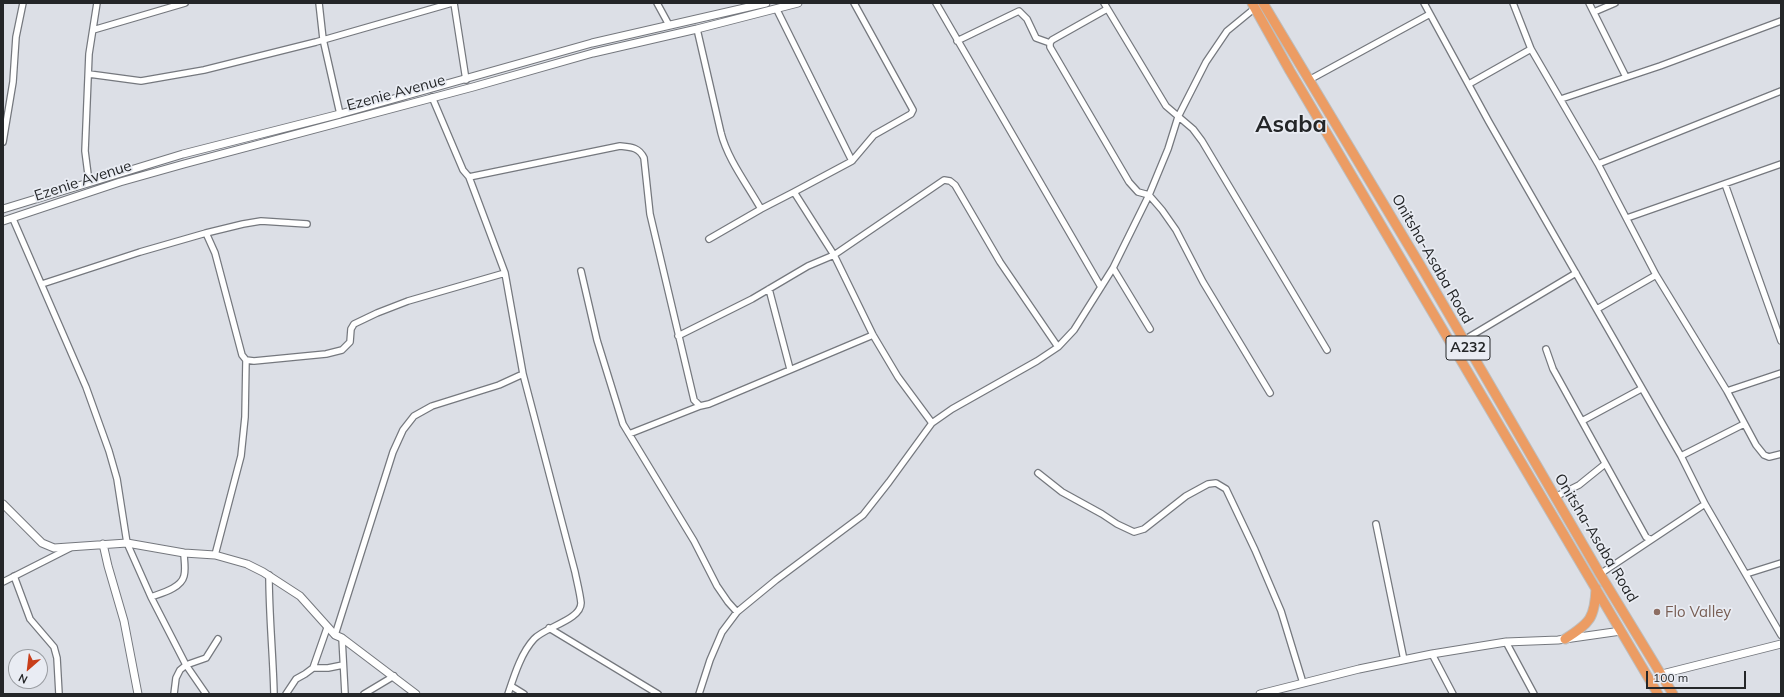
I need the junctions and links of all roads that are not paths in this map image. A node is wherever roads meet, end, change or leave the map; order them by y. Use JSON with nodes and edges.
{"nodes":[{"id":1,"x":23,"y":3,"type":"edge"},
{"id":2,"x":97,"y":3,"type":"edge"},
{"id":3,"x":185,"y":3,"type":"edge"},
{"id":4,"x":319,"y":3,"type":"edge"},
{"id":5,"x":453,"y":3,"type":"edge"},
{"id":6,"x":657,"y":3,"type":"edge"},
{"id":7,"x":766,"y":3,"type":"edge"},
{"id":8,"x":798,"y":3,"type":"edge"},
{"id":9,"x":854,"y":3,"type":"edge"},
{"id":10,"x":936,"y":3,"type":"edge"},
{"id":11,"x":1104,"y":3,"type":"edge"},
{"id":12,"x":1263,"y":3,"type":"edge"},
{"id":13,"x":1424,"y":3,"type":"edge"},
{"id":14,"x":1512,"y":3,"type":"edge"},
{"id":15,"x":1589,"y":3,"type":"edge"},
{"id":16,"x":1615,"y":3,"type":"edge"},
{"id":17,"x":1253,"y":6,"type":"edge"},
{"id":18,"x":1107,"y":9,"type":"junction"},
{"id":19,"x":777,"y":10,"type":"junction"},
{"id":20,"x":1594,"y":12,"type":"junction"},
{"id":21,"x":1430,"y":14,"type":"junction"},
{"id":22,"x":1781,"y":21,"type":"edge"},
{"id":23,"x":669,"y":25,"type":"junction"},
{"id":24,"x":697,"y":29,"type":"junction"},
{"id":25,"x":93,"y":30,"type":"junction"},
{"id":26,"x":638,"y":32,"type":"junction"},
{"id":27,"x":323,"y":39,"type":"junction"},
{"id":28,"x":957,"y":41,"type":"junction"},
{"id":29,"x":641,"y":42,"type":"junction"},
{"id":30,"x":1050,"y":43,"type":"junction"},
{"id":31,"x":1531,"y":49,"type":"junction"},
{"id":32,"x":89,"y":74,"type":"junction"},
{"id":33,"x":1626,"y":77,"type":"junction"},
{"id":34,"x":466,"y":80,"type":"junction"},
{"id":35,"x":1309,"y":80,"type":"junction"},
{"id":36,"x":1469,"y":84,"type":"junction"},
{"id":37,"x":1781,"y":91,"type":"edge"},
{"id":38,"x":432,"y":98,"type":"junction"},
{"id":39,"x":1561,"y":99,"type":"junction"},
{"id":40,"x":340,"y":114,"type":"junction"},
{"id":41,"x":1178,"y":117,"type":"junction"},
{"id":42,"x":289,"y":126,"type":"junction"},
{"id":43,"x":292,"y":135,"type":"junction"},
{"id":44,"x":3,"y":142,"type":"edge"},
{"id":45,"x":852,"y":161,"type":"junction"},
{"id":46,"x":154,"y":162,"type":"junction"},
{"id":47,"x":1598,"y":164,"type":"junction"},
{"id":48,"x":1781,"y":164,"type":"edge"},
{"id":49,"x":157,"y":172,"type":"junction"},
{"id":50,"x":469,"y":177,"type":"junction"},
{"id":51,"x":89,"y":182,"type":"junction"},
{"id":52,"x":1725,"y":184,"type":"junction"},
{"id":53,"x":794,"y":192,"type":"junction"},
{"id":54,"x":1148,"y":195,"type":"junction"},
{"id":55,"x":1385,"y":206,"type":"junction"},
{"id":56,"x":3,"y":209,"type":"edge"},
{"id":57,"x":761,"y":209,"type":"junction"},
{"id":58,"x":1376,"y":215,"type":"junction"},
{"id":59,"x":1627,"y":218,"type":"junction"},
{"id":60,"x":13,"y":219,"type":"junction"},
{"id":61,"x":3,"y":221,"type":"edge"},
{"id":62,"x":307,"y":224,"type":"dead end"},
{"id":63,"x":206,"y":233,"type":"junction"},
{"id":64,"x":709,"y":239,"type":"dead end"},
{"id":65,"x":834,"y":255,"type":"junction"},
{"id":66,"x":1113,"y":268,"type":"junction"},
{"id":67,"x":582,"y":271,"type":"dead end"},
{"id":68,"x":505,"y":273,"type":"junction"},
{"id":69,"x":1576,"y":273,"type":"junction"},
{"id":70,"x":1656,"y":275,"type":"junction"},
{"id":71,"x":42,"y":284,"type":"junction"},
{"id":72,"x":1101,"y":287,"type":"junction"},
{"id":73,"x":769,"y":289,"type":"junction"},
{"id":74,"x":1597,"y":310,"type":"junction"},
{"id":75,"x":1150,"y":329,"type":"dead end"},
{"id":76,"x":874,"y":335,"type":"junction"},
{"id":77,"x":678,"y":336,"type":"junction"},
{"id":78,"x":1464,"y":340,"type":"junction"},
{"id":79,"x":1781,"y":341,"type":"edge"},
{"id":80,"x":1058,"y":347,"type":"junction"},
{"id":81,"x":1327,"y":350,"type":"dead end"},
{"id":82,"x":1546,"y":350,"type":"dead end"},
{"id":83,"x":246,"y":360,"type":"junction"},
{"id":84,"x":790,"y":369,"type":"junction"},
{"id":85,"x":1781,"y":373,"type":"edge"},
{"id":86,"x":523,"y":374,"type":"junction"},
{"id":87,"x":1641,"y":389,"type":"junction"},
{"id":88,"x":1727,"y":392,"type":"junction"},
{"id":89,"x":1270,"y":393,"type":"dead end"},
{"id":90,"x":700,"y":406,"type":"junction"},
{"id":91,"x":1582,"y":421,"type":"junction"},
{"id":92,"x":932,"y":423,"type":"junction"},
{"id":93,"x":1744,"y":424,"type":"junction"},
{"id":94,"x":629,"y":434,"type":"junction"},
{"id":95,"x":1781,"y":454,"type":"edge"},
{"id":96,"x":1681,"y":456,"type":"junction"},
{"id":97,"x":1606,"y":464,"type":"junction"},
{"id":98,"x":1038,"y":473,"type":"dead end"},
{"id":99,"x":1555,"y":497,"type":"junction"},
{"id":100,"x":3,"y":504,"type":"edge"},
{"id":101,"x":1705,"y":504,"type":"junction"},
{"id":102,"x":1376,"y":524,"type":"dead end"},
{"id":103,"x":1650,"y":539,"type":"junction"},
{"id":104,"x":127,"y":543,"type":"junction"},
{"id":105,"x":103,"y":544,"type":"junction"},
{"id":106,"x":72,"y":546,"type":"junction"},
{"id":107,"x":184,"y":554,"type":"junction"},
{"id":108,"x":215,"y":555,"type":"junction"},
{"id":109,"x":1781,"y":563,"type":"edge"},
{"id":110,"x":1600,"y":574,"type":"junction"},
{"id":111,"x":1746,"y":574,"type":"junction"},
{"id":112,"x":269,"y":575,"type":"junction"},
{"id":113,"x":14,"y":576,"type":"junction"},
{"id":114,"x":3,"y":582,"type":"edge"},
{"id":115,"x":1596,"y":587,"type":"junction"},
{"id":116,"x":151,"y":598,"type":"junction"},
{"id":117,"x":737,"y":612,"type":"junction"},
{"id":118,"x":327,"y":628,"type":"junction"},
{"id":119,"x":549,"y":628,"type":"junction"},
{"id":120,"x":1621,"y":631,"type":"junction"},
{"id":121,"x":1781,"y":635,"type":"edge"},
{"id":122,"x":339,"y":637,"type":"junction"},
{"id":123,"x":218,"y":639,"type":"dead end"},
{"id":124,"x":1565,"y":639,"type":"junction"},
{"id":125,"x":1506,"y":642,"type":"junction"},
{"id":126,"x":1781,"y":644,"type":"edge"},
{"id":127,"x":1432,"y":654,"type":"junction"},
{"id":128,"x":1404,"y":660,"type":"junction"},
{"id":129,"x":186,"y":665,"type":"junction"},
{"id":130,"x":343,"y":665,"type":"junction"},
{"id":131,"x":313,"y":668,"type":"junction"},
{"id":132,"x":1662,"y":674,"type":"junction"},
{"id":133,"x":394,"y":676,"type":"junction"},
{"id":134,"x":1303,"y":683,"type":"junction"},
{"id":135,"x":511,"y":686,"type":"junction"},
{"id":136,"x":1285,"y":691,"type":"edge"},
{"id":137,"x":59,"y":694,"type":"edge"},
{"id":138,"x":138,"y":694,"type":"edge"},
{"id":139,"x":174,"y":694,"type":"edge"},
{"id":140,"x":206,"y":694,"type":"edge"},
{"id":141,"x":274,"y":694,"type":"edge"},
{"id":142,"x":286,"y":694,"type":"edge"},
{"id":143,"x":345,"y":694,"type":"edge"},
{"id":144,"x":364,"y":694,"type":"edge"},
{"id":145,"x":416,"y":694,"type":"edge"},
{"id":146,"x":508,"y":694,"type":"edge"},
{"id":147,"x":524,"y":694,"type":"edge"},
{"id":148,"x":658,"y":694,"type":"edge"},
{"id":149,"x":699,"y":694,"type":"edge"},
{"id":150,"x":1260,"y":694,"type":"edge"},
{"id":151,"x":1453,"y":694,"type":"edge"},
{"id":152,"x":1534,"y":694,"type":"edge"},
{"id":153,"x":1658,"y":694,"type":"edge"},
{"id":154,"x":1673,"y":694,"type":"edge"}],
"edges":[{"from":1,"to":44,"type":"street"},
{"from":2,"to":25,"type":"street"},
{"from":3,"to":25,"type":"street"},
{"from":4,"to":27,"type":"street"},
{"from":5,"to":27,"type":"street"},
{"from":5,"to":34,"type":"street"},
{"from":6,"to":23,"type":"street"},
{"from":7,"to":23,"type":"street","name":"Ezenie Avenue"},
{"from":8,"to":19,"type":"street","name":"Ezenie Avenue"},
{"from":9,"to":45,"type":"street"},
{"from":10,"to":28,"type":"street"},
{"from":11,"to":18,"type":"street"},
{"from":12,"to":35,"type":"highway","name":"Onitsha-Asaba Road","number":"A232"},
{"from":13,"to":21,"type":"street"},
{"from":14,"to":31,"type":"street"},
{"from":15,"to":20,"type":"street"},
{"from":16,"to":20,"type":"street"},
{"from":17,"to":41,"type":"street"},
{"from":17,"to":58,"type":"highway","number":"A232"},
{"from":18,"to":30,"type":"street"},
{"from":18,"to":41,"type":"street"},
{"from":19,"to":24,"type":"street","name":"Ezenie Avenue"},
{"from":19,"to":45,"type":"street"},
{"from":20,"to":33,"type":"street"},
{"from":21,"to":35,"type":"street"},
{"from":21,"to":36,"type":"street"},
{"from":22,"to":33,"type":"street"},
{"from":23,"to":26,"type":"street","name":"Ezenie Avenue"},
{"from":24,"to":29,"type":"street","name":"Ezenie Avenue"},
{"from":24,"to":57,"type":"street"},
{"from":25,"to":32,"type":"street"},
{"from":26,"to":29,"type":"street"},
{"from":26,"to":34,"type":"street","name":"Ezenie Avenue"},
{"from":27,"to":32,"type":"street"},
{"from":27,"to":40,"type":"street"},
{"from":28,"to":30,"type":"street"},
{"from":28,"to":72,"type":"street"},
{"from":29,"to":38,"type":"street","name":"Ezenie Avenue"},
{"from":30,"to":54,"type":"street"},
{"from":31,"to":36,"type":"street"},
{"from":31,"to":39,"type":"street"},
{"from":32,"to":51,"type":"street"},
{"from":33,"to":39,"type":"street"},
{"from":34,"to":40,"type":"street","name":"Ezenie Avenue"},
{"from":35,"to":55,"type":"highway","name":"Onitsha-Asaba Road","number":"A232"},
{"from":36,"to":69,"type":"street"},
{"from":37,"to":47,"type":"street"},
{"from":38,"to":43,"type":"street","name":"Ezenie Avenue"},
{"from":38,"to":50,"type":"street"},
{"from":39,"to":47,"type":"street"},
{"from":40,"to":42,"type":"street","name":"Ezenie Avenue"},
{"from":41,"to":54,"type":"street"},
{"from":41,"to":81,"type":"street"},
{"from":42,"to":43,"type":"street"},
{"from":42,"to":46,"type":"street","name":"Ezenie Avenue"},
{"from":43,"to":49,"type":"street","name":"Ezenie Avenue"},
{"from":45,"to":53,"type":"street"},
{"from":46,"to":49,"type":"street"},
{"from":46,"to":51,"type":"street","name":"Ezenie Avenue"},
{"from":47,"to":59,"type":"street"},
{"from":48,"to":52,"type":"street"},
{"from":49,"to":60,"type":"street","name":"Ezenie Avenue"},
{"from":50,"to":68,"type":"street"},
{"from":50,"to":77,"type":"street"},
{"from":51,"to":56,"type":"street","name":"Ezenie Avenue"},
{"from":52,"to":59,"type":"street"},
{"from":52,"to":79,"type":"street"},
{"from":53,"to":57,"type":"street"},
{"from":53,"to":65,"type":"street"},
{"from":54,"to":66,"type":"street"},
{"from":54,"to":89,"type":"street"},
{"from":55,"to":58,"type":"highway"},
{"from":55,"to":78,"type":"highway","name":"Onitsha-Asaba Road","number":"A232"},
{"from":57,"to":64,"type":"street"},
{"from":58,"to":115,"type":"highway","number":"A232"},
{"from":59,"to":70,"type":"street"},
{"from":60,"to":61,"type":"street","name":"Ezenie Avenue"},
{"from":60,"to":71,"type":"street"},
{"from":62,"to":63,"type":"street"},
{"from":63,"to":71,"type":"street"},
{"from":63,"to":83,"type":"street"},
{"from":65,"to":73,"type":"street"},
{"from":65,"to":76,"type":"street"},
{"from":65,"to":80,"type":"street"},
{"from":66,"to":72,"type":"street"},
{"from":66,"to":75,"type":"street"},
{"from":67,"to":94,"type":"street"},
{"from":68,"to":83,"type":"street"},
{"from":68,"to":86,"type":"street"},
{"from":69,"to":74,"type":"street"},
{"from":69,"to":78,"type":"street"},
{"from":70,"to":74,"type":"street"},
{"from":70,"to":88,"type":"street"},
{"from":71,"to":104,"type":"street"},
{"from":72,"to":80,"type":"street"},
{"from":73,"to":77,"type":"street"},
{"from":73,"to":84,"type":"street"},
{"from":74,"to":87,"type":"street"},
{"from":76,"to":84,"type":"street"},
{"from":76,"to":92,"type":"street"},
{"from":77,"to":90,"type":"street"},
{"from":78,"to":99,"type":"highway","name":"Onitsha-Asaba Road","number":"A232"},
{"from":80,"to":92,"type":"street"},
{"from":82,"to":91,"type":"street"},
{"from":83,"to":108,"type":"street"},
{"from":84,"to":90,"type":"street"},
{"from":85,"to":88,"type":"street"},
{"from":86,"to":119,"type":"street"},
{"from":86,"to":122,"type":"street"},
{"from":87,"to":91,"type":"street"},
{"from":87,"to":96,"type":"street"},
{"from":88,"to":93,"type":"street"},
{"from":90,"to":94,"type":"street"},
{"from":91,"to":97,"type":"street"},
{"from":92,"to":117,"type":"street"},
{"from":93,"to":95,"type":"street"},
{"from":93,"to":96,"type":"street"},
{"from":94,"to":117,"type":"street"},
{"from":96,"to":101,"type":"street"},
{"from":97,"to":99,"type":"street"},
{"from":97,"to":103,"type":"street"},
{"from":98,"to":134,"type":"street"},
{"from":99,"to":110,"type":"highway","name":"Onitsha-Asaba Road","number":"A232"},
{"from":100,"to":106,"type":"street"},
{"from":101,"to":103,"type":"street"},
{"from":101,"to":111,"type":"street"},
{"from":102,"to":128,"type":"street"},
{"from":103,"to":110,"type":"street"},
{"from":104,"to":105,"type":"street"},
{"from":104,"to":107,"type":"street"},
{"from":104,"to":116,"type":"street"},
{"from":105,"to":106,"type":"street"},
{"from":105,"to":138,"type":"street"},
{"from":106,"to":113,"type":"street"},
{"from":107,"to":108,"type":"street"},
{"from":107,"to":116,"type":"street"},
{"from":108,"to":112,"type":"street"},
{"from":109,"to":111,"type":"street"},
{"from":110,"to":132,"type":"highway","name":"Onitsha-Asaba Road","number":"A232"},
{"from":111,"to":121,"type":"street"},
{"from":112,"to":118,"type":"street"},
{"from":112,"to":141,"type":"street"},
{"from":113,"to":114,"type":"street"},
{"from":113,"to":137,"type":"street"},
{"from":115,"to":120,"type":"highway","number":"A232"},
{"from":115,"to":124,"type":"highway"},
{"from":116,"to":129,"type":"street"},
{"from":117,"to":149,"type":"street"},
{"from":118,"to":122,"type":"street"},
{"from":118,"to":131,"type":"street"},
{"from":119,"to":135,"type":"street"},
{"from":119,"to":148,"type":"street"},
{"from":120,"to":124,"type":"street"},
{"from":120,"to":153,"type":"highway","number":"A232"},
{"from":122,"to":130,"type":"street"},
{"from":122,"to":133,"type":"street"},
{"from":123,"to":129,"type":"street"},
{"from":124,"to":125,"type":"street"},
{"from":125,"to":127,"type":"street"},
{"from":125,"to":152,"type":"street"},
{"from":126,"to":132,"type":"street"},
{"from":127,"to":128,"type":"street"},
{"from":127,"to":151,"type":"street"},
{"from":128,"to":134,"type":"street"},
{"from":129,"to":139,"type":"street"},
{"from":129,"to":140,"type":"street"},
{"from":130,"to":131,"type":"street"},
{"from":130,"to":143,"type":"street"},
{"from":131,"to":142,"type":"street"},
{"from":132,"to":154,"type":"highway","name":"Onitsha-Asaba Road","number":"A232"},
{"from":133,"to":144,"type":"street"},
{"from":133,"to":145,"type":"street"},
{"from":134,"to":136,"type":"street"},
{"from":135,"to":146,"type":"street"},
{"from":135,"to":147,"type":"street"},
{"from":136,"to":150,"type":"street"}]}
